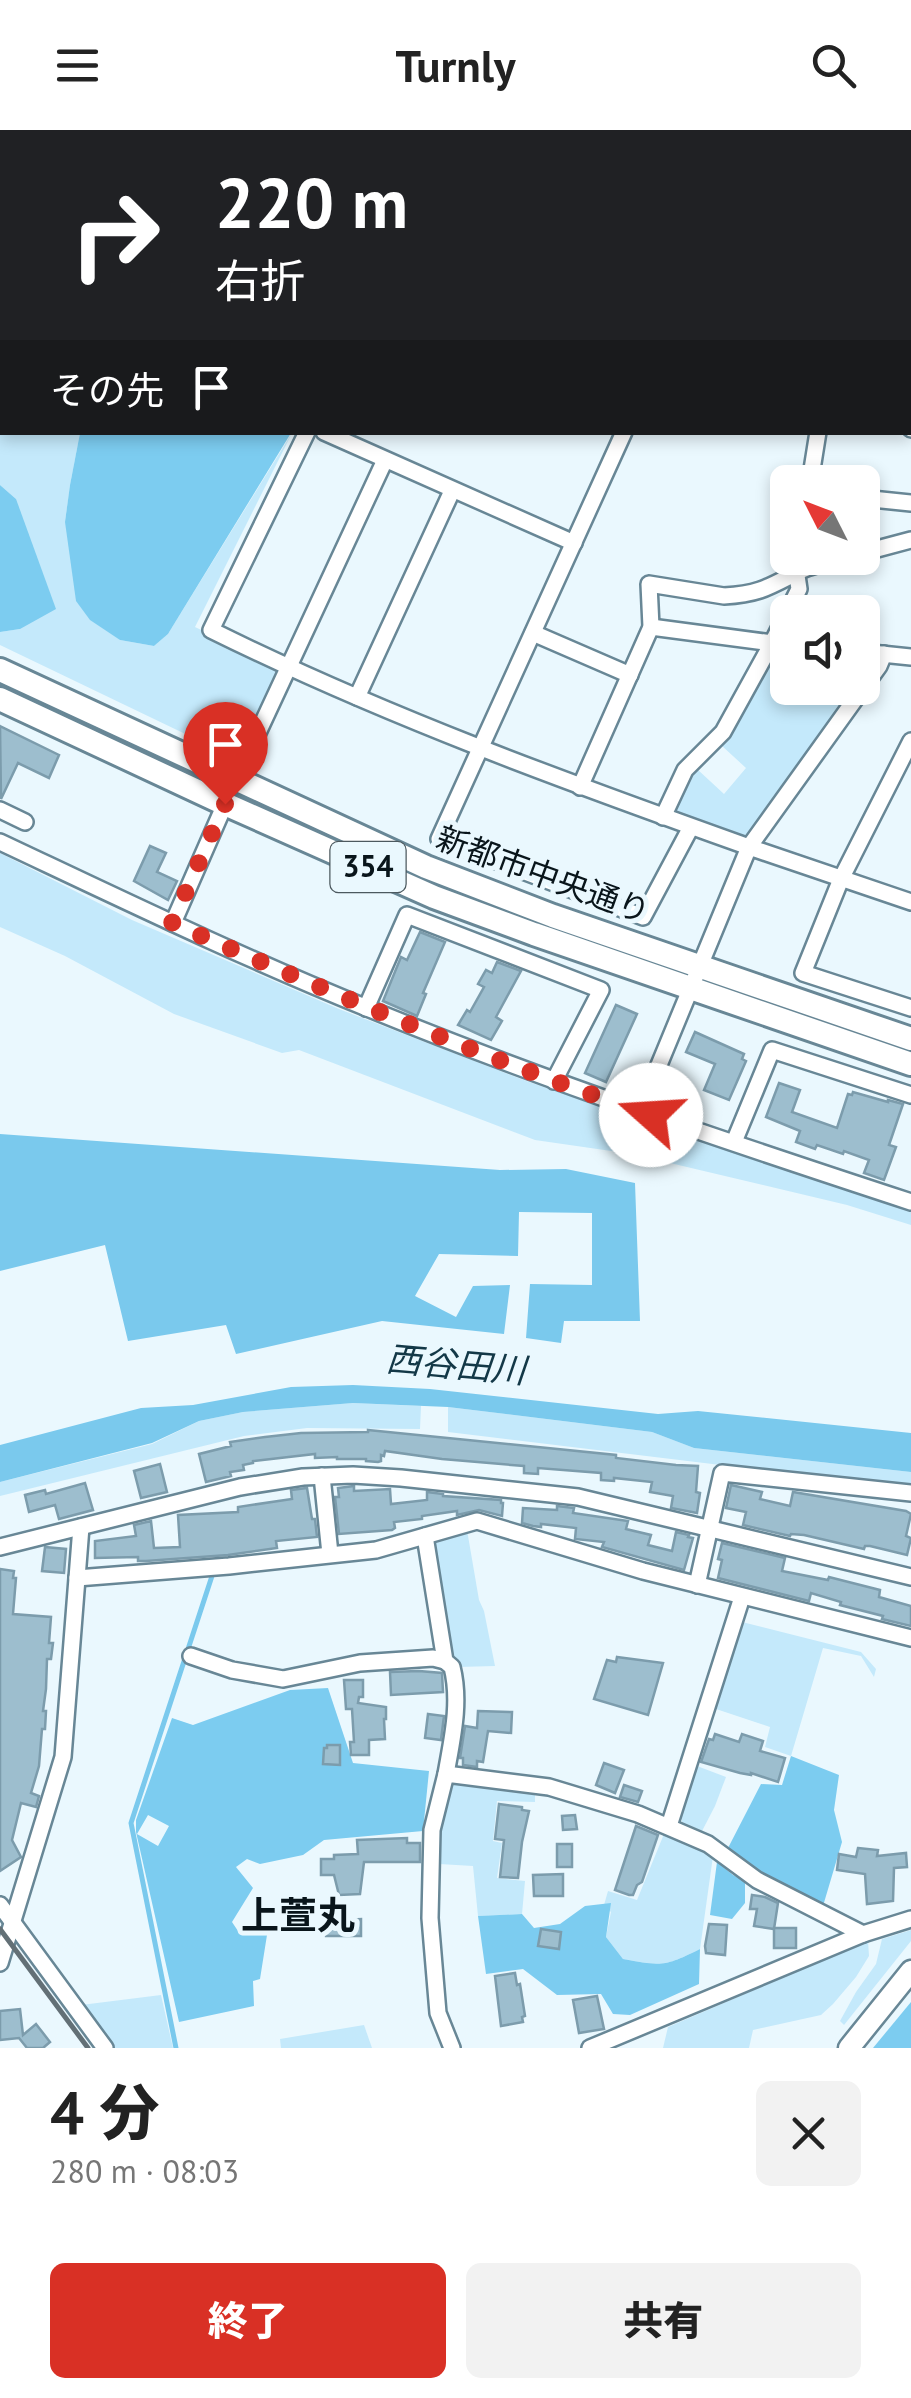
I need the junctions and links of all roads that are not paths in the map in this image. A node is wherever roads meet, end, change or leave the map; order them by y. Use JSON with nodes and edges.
{"nodes":[{"id":1,"x":307,"y":435,"type":"edge"},
{"id":2,"x":331,"y":435,"type":"edge"},
{"id":3,"x":623,"y":435,"type":"edge"},
{"id":4,"x":818,"y":435,"type":"edge"},
{"id":5,"x":385,"y":460,"type":"junction"},
{"id":6,"x":813,"y":465,"type":"edge"},
{"id":7,"x":452,"y":490,"type":"junction"},
{"id":8,"x":880,"y":500,"type":"edge"},
{"id":9,"x":911,"y":503,"type":"edge"},
{"id":10,"x":911,"y":540,"type":"edge"},
{"id":11,"x":574,"y":543,"type":"junction"},
{"id":12,"x":880,"y":548,"type":"edge"},
{"id":13,"x":786,"y":575,"type":"edge"},
{"id":14,"x":651,"y":627,"type":"junction"},
{"id":15,"x":533,"y":633,"type":"junction"},
{"id":16,"x":770,"y":643,"type":"edge"},
{"id":17,"x":880,"y":654,"type":"edge"},
{"id":18,"x":884,"y":654,"type":"junction"},
{"id":19,"x":911,"y":657,"type":"edge"},
{"id":20,"x":770,"y":659,"type":"edge"},
{"id":21,"x":288,"y":668,"type":"junction"},
{"id":22,"x":0,"y":670,"type":"edge"},
{"id":23,"x":630,"y":675,"type":"junction"},
{"id":24,"x":357,"y":697,"type":"junction"},
{"id":25,"x":0,"y":699,"type":"edge"},
{"id":26,"x":911,"y":741,"type":"edge"},
{"id":27,"x":482,"y":749,"type":"junction"},
{"id":28,"x":236,"y":780,"type":"junction"},
{"id":29,"x":580,"y":787,"type":"junction"},
{"id":30,"x":225,"y":804,"type":"junction"},
{"id":31,"x":0,"y":810,"type":"edge"},
{"id":32,"x":663,"y":817,"type":"junction"},
{"id":33,"x":24,"y":822,"type":"dead end"},
{"id":34,"x":691,"y":827,"type":"junction"},
{"id":35,"x":0,"y":842,"type":"edge"},
{"id":36,"x":749,"y":848,"type":"junction"},
{"id":37,"x":841,"y":880,"type":"junction"},
{"id":38,"x":911,"y":902,"type":"edge"},
{"id":39,"x":172,"y":923,"type":"junction"},
{"id":40,"x":696,"y":978,"type":"junction"},
{"id":41,"x":366,"y":1008,"type":"junction"},
{"id":42,"x":911,"y":1008,"type":"edge"},
{"id":43,"x":911,"y":1039,"type":"edge"},
{"id":44,"x":911,"y":1064,"type":"edge"},
{"id":45,"x":554,"y":1080,"type":"junction"},
{"id":46,"x":911,"y":1095,"type":"edge"},
{"id":47,"x":640,"y":1111,"type":"junction"},
{"id":48,"x":734,"y":1142,"type":"junction"},
{"id":49,"x":911,"y":1202,"type":"edge"},
{"id":50,"x":322,"y":1476,"type":"junction"},
{"id":51,"x":911,"y":1494,"type":"edge"},
{"id":52,"x":81,"y":1527,"type":"junction"},
{"id":53,"x":710,"y":1529,"type":"junction"},
{"id":54,"x":425,"y":1536,"type":"junction"},
{"id":55,"x":0,"y":1547,"type":"edge"},
{"id":56,"x":330,"y":1554,"type":"junction"},
{"id":57,"x":911,"y":1577,"type":"edge"},
{"id":58,"x":77,"y":1578,"type":"junction"},
{"id":59,"x":696,"y":1585,"type":"junction"},
{"id":60,"x":742,"y":1596,"type":"junction"},
{"id":61,"x":911,"y":1638,"type":"edge"},
{"id":62,"x":191,"y":1656,"type":"dead end"},
{"id":63,"x":445,"y":1662,"type":"junction"},
{"id":64,"x":446,"y":1774,"type":"junction"},
{"id":65,"x":669,"y":1826,"type":"junction"},
{"id":66,"x":0,"y":1905,"type":"edge"},
{"id":67,"x":911,"y":1919,"type":"edge"},
{"id":68,"x":12,"y":1921,"type":"junction"},
{"id":69,"x":863,"y":1934,"type":"junction"},
{"id":70,"x":0,"y":1963,"type":"edge"},
{"id":71,"x":911,"y":1971,"type":"edge"},
{"id":72,"x":105,"y":2048,"type":"edge"},
{"id":73,"x":452,"y":2048,"type":"edge"},
{"id":74,"x":590,"y":2048,"type":"edge"},
{"id":75,"x":849,"y":2048,"type":"edge"}],
"edges":[{"from":1,"to":21,"type":"street"},
{"from":2,"to":5,"type":"street"},
{"from":3,"to":11,"type":"street"},
{"from":4,"to":6,"type":"street"},
{"from":5,"to":7,"type":"street"},
{"from":5,"to":21,"type":"street"},
{"from":7,"to":11,"type":"street"},
{"from":7,"to":24,"type":"street"},
{"from":8,"to":9,"type":"street"},
{"from":10,"to":12,"type":"street"},
{"from":11,"to":15,"type":"street"},
{"from":13,"to":14,"type":"street"},
{"from":14,"to":16,"type":"street"},
{"from":14,"to":23,"type":"street"},
{"from":15,"to":23,"type":"street"},
{"from":15,"to":27,"type":"street"},
{"from":17,"to":18,"type":"street"},
{"from":18,"to":19,"type":"street"},
{"from":18,"to":36,"type":"street"},
{"from":20,"to":32,"type":"street"},
{"from":21,"to":24,"type":"street"},
{"from":21,"to":28,"type":"street"},
{"from":22,"to":28,"type":"highway","name":"新都市中央通り","number":"354"},
{"from":23,"to":29,"type":"street"},
{"from":24,"to":27,"type":"street"},
{"from":25,"to":30,"type":"highway","name":"新都市中央通り","number":"354"},
{"from":26,"to":37,"type":"street"},
{"from":27,"to":29,"type":"street"},
{"from":27,"to":34,"type":"street"},
{"from":28,"to":40,"type":"highway","name":"新都市中央通り","number":"354"},
{"from":29,"to":32,"type":"street"},
{"from":30,"to":39,"type":"street"},
{"from":30,"to":40,"type":"highway","name":"新都市中央通り","number":"354"},
{"from":31,"to":33,"type":"street"},
{"from":32,"to":34,"type":"street"},
{"from":34,"to":36,"type":"street"},
{"from":35,"to":39,"type":"street"},
{"from":36,"to":37,"type":"street"},
{"from":36,"to":40,"type":"street"},
{"from":37,"to":38,"type":"street"},
{"from":37,"to":42,"type":"street"},
{"from":39,"to":41,"type":"street"},
{"from":40,"to":43,"type":"highway","name":"新都市中央通り","number":"354"},
{"from":40,"to":44,"type":"highway","name":"新都市中央通り","number":"354"},
{"from":40,"to":47,"type":"street"},
{"from":41,"to":45,"type":"street"},
{"from":41,"to":45,"type":"street"},
{"from":45,"to":47,"type":"street"},
{"from":46,"to":48,"type":"street"},
{"from":47,"to":48,"type":"street"},
{"from":48,"to":49,"type":"street"},
{"from":50,"to":52,"type":"street"},
{"from":50,"to":53,"type":"street"},
{"from":50,"to":56,"type":"street"},
{"from":51,"to":53,"type":"street"},
{"from":52,"to":55,"type":"street"},
{"from":52,"to":58,"type":"street"},
{"from":53,"to":57,"type":"street"},
{"from":53,"to":59,"type":"street"},
{"from":54,"to":56,"type":"street"},
{"from":54,"to":59,"type":"street"},
{"from":54,"to":63,"type":"street"},
{"from":56,"to":58,"type":"street"},
{"from":58,"to":68,"type":"street"},
{"from":59,"to":60,"type":"street"},
{"from":60,"to":61,"type":"street"},
{"from":60,"to":65,"type":"street"},
{"from":62,"to":63,"type":"street"},
{"from":63,"to":64,"type":"street"},
{"from":64,"to":65,"type":"street"},
{"from":64,"to":73,"type":"street"},
{"from":65,"to":69,"type":"street"},
{"from":66,"to":68,"type":"street"},
{"from":67,"to":69,"type":"street"},
{"from":68,"to":70,"type":"street"},
{"from":68,"to":72,"type":"street"},
{"from":69,"to":74,"type":"street"},
{"from":71,"to":75,"type":"main road"}]}
